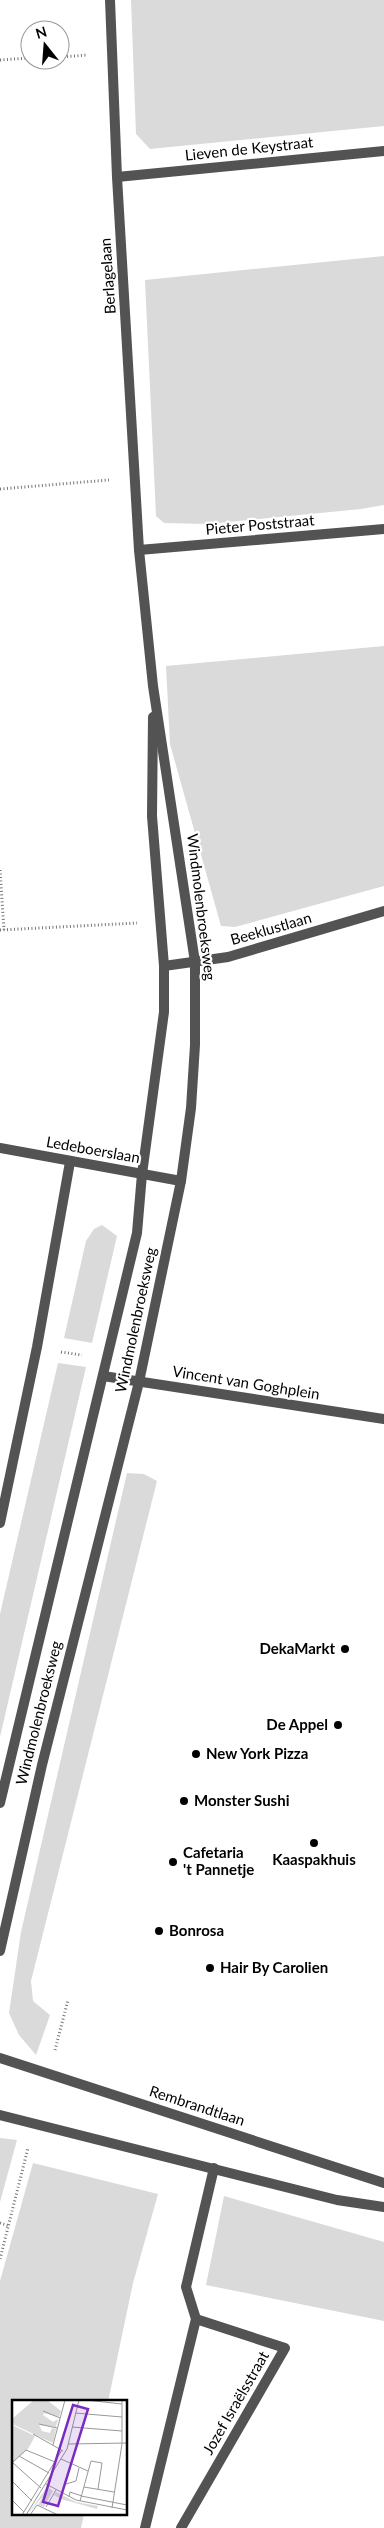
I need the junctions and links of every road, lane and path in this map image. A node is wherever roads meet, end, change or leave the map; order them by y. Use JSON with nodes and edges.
{"nodes":[{"id":1,"x":110,"y":0,"type":"edge"},
{"id":2,"x":20,"y":59,"type":"edge"},
{"id":3,"x":0,"y":60,"type":"edge"},
{"id":4,"x":384,"y":151,"type":"edge"},
{"id":5,"x":117,"y":177,"type":"junction"},
{"id":6,"x":135,"y":478,"type":"junction"},
{"id":7,"x":0,"y":488,"type":"edge"},
{"id":8,"x":384,"y":530,"type":"edge"},
{"id":9,"x":139,"y":550,"type":"junction"},
{"id":10,"x":153,"y":686,"type":"junction"},
{"id":11,"x":0,"y":870,"type":"edge"},
{"id":12,"x":384,"y":911,"type":"edge"},
{"id":13,"x":160,"y":922,"type":"junction"},
{"id":14,"x":2,"y":930,"type":"edge"},
{"id":15,"x":195,"y":962,"type":"junction"},
{"id":16,"x":164,"y":966,"type":"junction"},
{"id":17,"x":0,"y":1148,"type":"edge"},
{"id":18,"x":70,"y":1162,"type":"junction"},
{"id":19,"x":142,"y":1174,"type":"junction"},
{"id":20,"x":181,"y":1181,"type":"junction"},
{"id":21,"x":37,"y":1347,"type":"junction"},
{"id":22,"x":107,"y":1360,"type":"junction"},
{"id":23,"x":104,"y":1376,"type":"junction"},
{"id":24,"x":139,"y":1382,"type":"junction"},
{"id":25,"x":384,"y":1419,"type":"edge"},
{"id":26,"x":2,"y":1503,"type":"edge"},
{"id":27,"x":0,"y":1523,"type":"edge"},
{"id":28,"x":0,"y":1803,"type":"edge"},
{"id":29,"x":0,"y":1951,"type":"edge"},
{"id":30,"x":0,"y":2058,"type":"edge"},
{"id":31,"x":0,"y":2115,"type":"edge"},
{"id":32,"x":214,"y":2168,"type":"junction"},
{"id":33,"x":384,"y":2184,"type":"edge"},
{"id":34,"x":384,"y":2208,"type":"edge"},
{"id":35,"x":0,"y":2223,"type":"edge"},
{"id":36,"x":9,"y":2226,"type":"dead end"},
{"id":37,"x":196,"y":2319,"type":"junction"},
{"id":38,"x":145,"y":2528,"type":"edge"},
{"id":39,"x":181,"y":2528,"type":"edge"}],
"edges":[{"from":1,"to":5,"type":"street","name":"Berlagelaan"},
{"from":2,"to":3,"type":"path"},
{"from":4,"to":5,"type":"street","name":"Lieven de Keystraat"},
{"from":5,"to":6,"type":"street","name":"Berlagelaan"},
{"from":6,"to":7,"type":"path"},
{"from":6,"to":9,"type":"street","name":"Berlagelaan"},
{"from":8,"to":9,"type":"street","name":"Pieter Poststraat"},
{"from":9,"to":10,"type":"street","name":"Windmolenbroeksweg"},
{"from":10,"to":13,"type":"street","name":"Windmolenbroeksweg"},
{"from":10,"to":15,"type":"street","name":"Windmolenbroeksweg"},
{"from":11,"to":14,"type":"path"},
{"from":12,"to":15,"type":"street","name":"Beeklustlaan"},
{"from":13,"to":14,"type":"path"},
{"from":13,"to":16,"type":"street","name":"Windmolenbroeksweg"},
{"from":15,"to":16,"type":"street","name":"Beeklustlaan"},
{"from":15,"to":20,"type":"street","name":"Windmolenbroeksweg"},
{"from":16,"to":19,"type":"street","name":"Windmolenbroeksweg"},
{"from":17,"to":18,"type":"street","name":"Ledeboerslaan"},
{"from":18,"to":19,"type":"street","name":"Ledeboerslaan"},
{"from":18,"to":21,"type":"street"},
{"from":19,"to":20,"type":"street","name":"Ledeboerslaan"},
{"from":19,"to":22,"type":"street","name":"Windmolenbroeksweg"},
{"from":20,"to":24,"type":"street","name":"Windmolenbroeksweg"},
{"from":21,"to":22,"type":"path","name":"Windmolenbroeksweg"},
{"from":21,"to":26,"type":"street"},
{"from":22,"to":23,"type":"street","name":"Windmolenbroeksweg"},
{"from":23,"to":24,"type":"street","name":"Vincent van Goghplein"},
{"from":23,"to":28,"type":"street","name":"Windmolenbroeksweg"},
{"from":24,"to":25,"type":"street","name":"Vincent van Goghplein"},
{"from":24,"to":29,"type":"street","name":"Windmolenbroeksweg"},
{"from":26,"to":27,"type":"street"},
{"from":30,"to":33,"type":"street","name":"Rembrandtlaan"},
{"from":31,"to":32,"type":"street"},
{"from":32,"to":34,"type":"street"},
{"from":32,"to":37,"type":"street"},
{"from":35,"to":36,"type":"path"},
{"from":37,"to":38,"type":"street"},
{"from":37,"to":39,"type":"street","name":"Jozef Israëlsstraat"}]}
